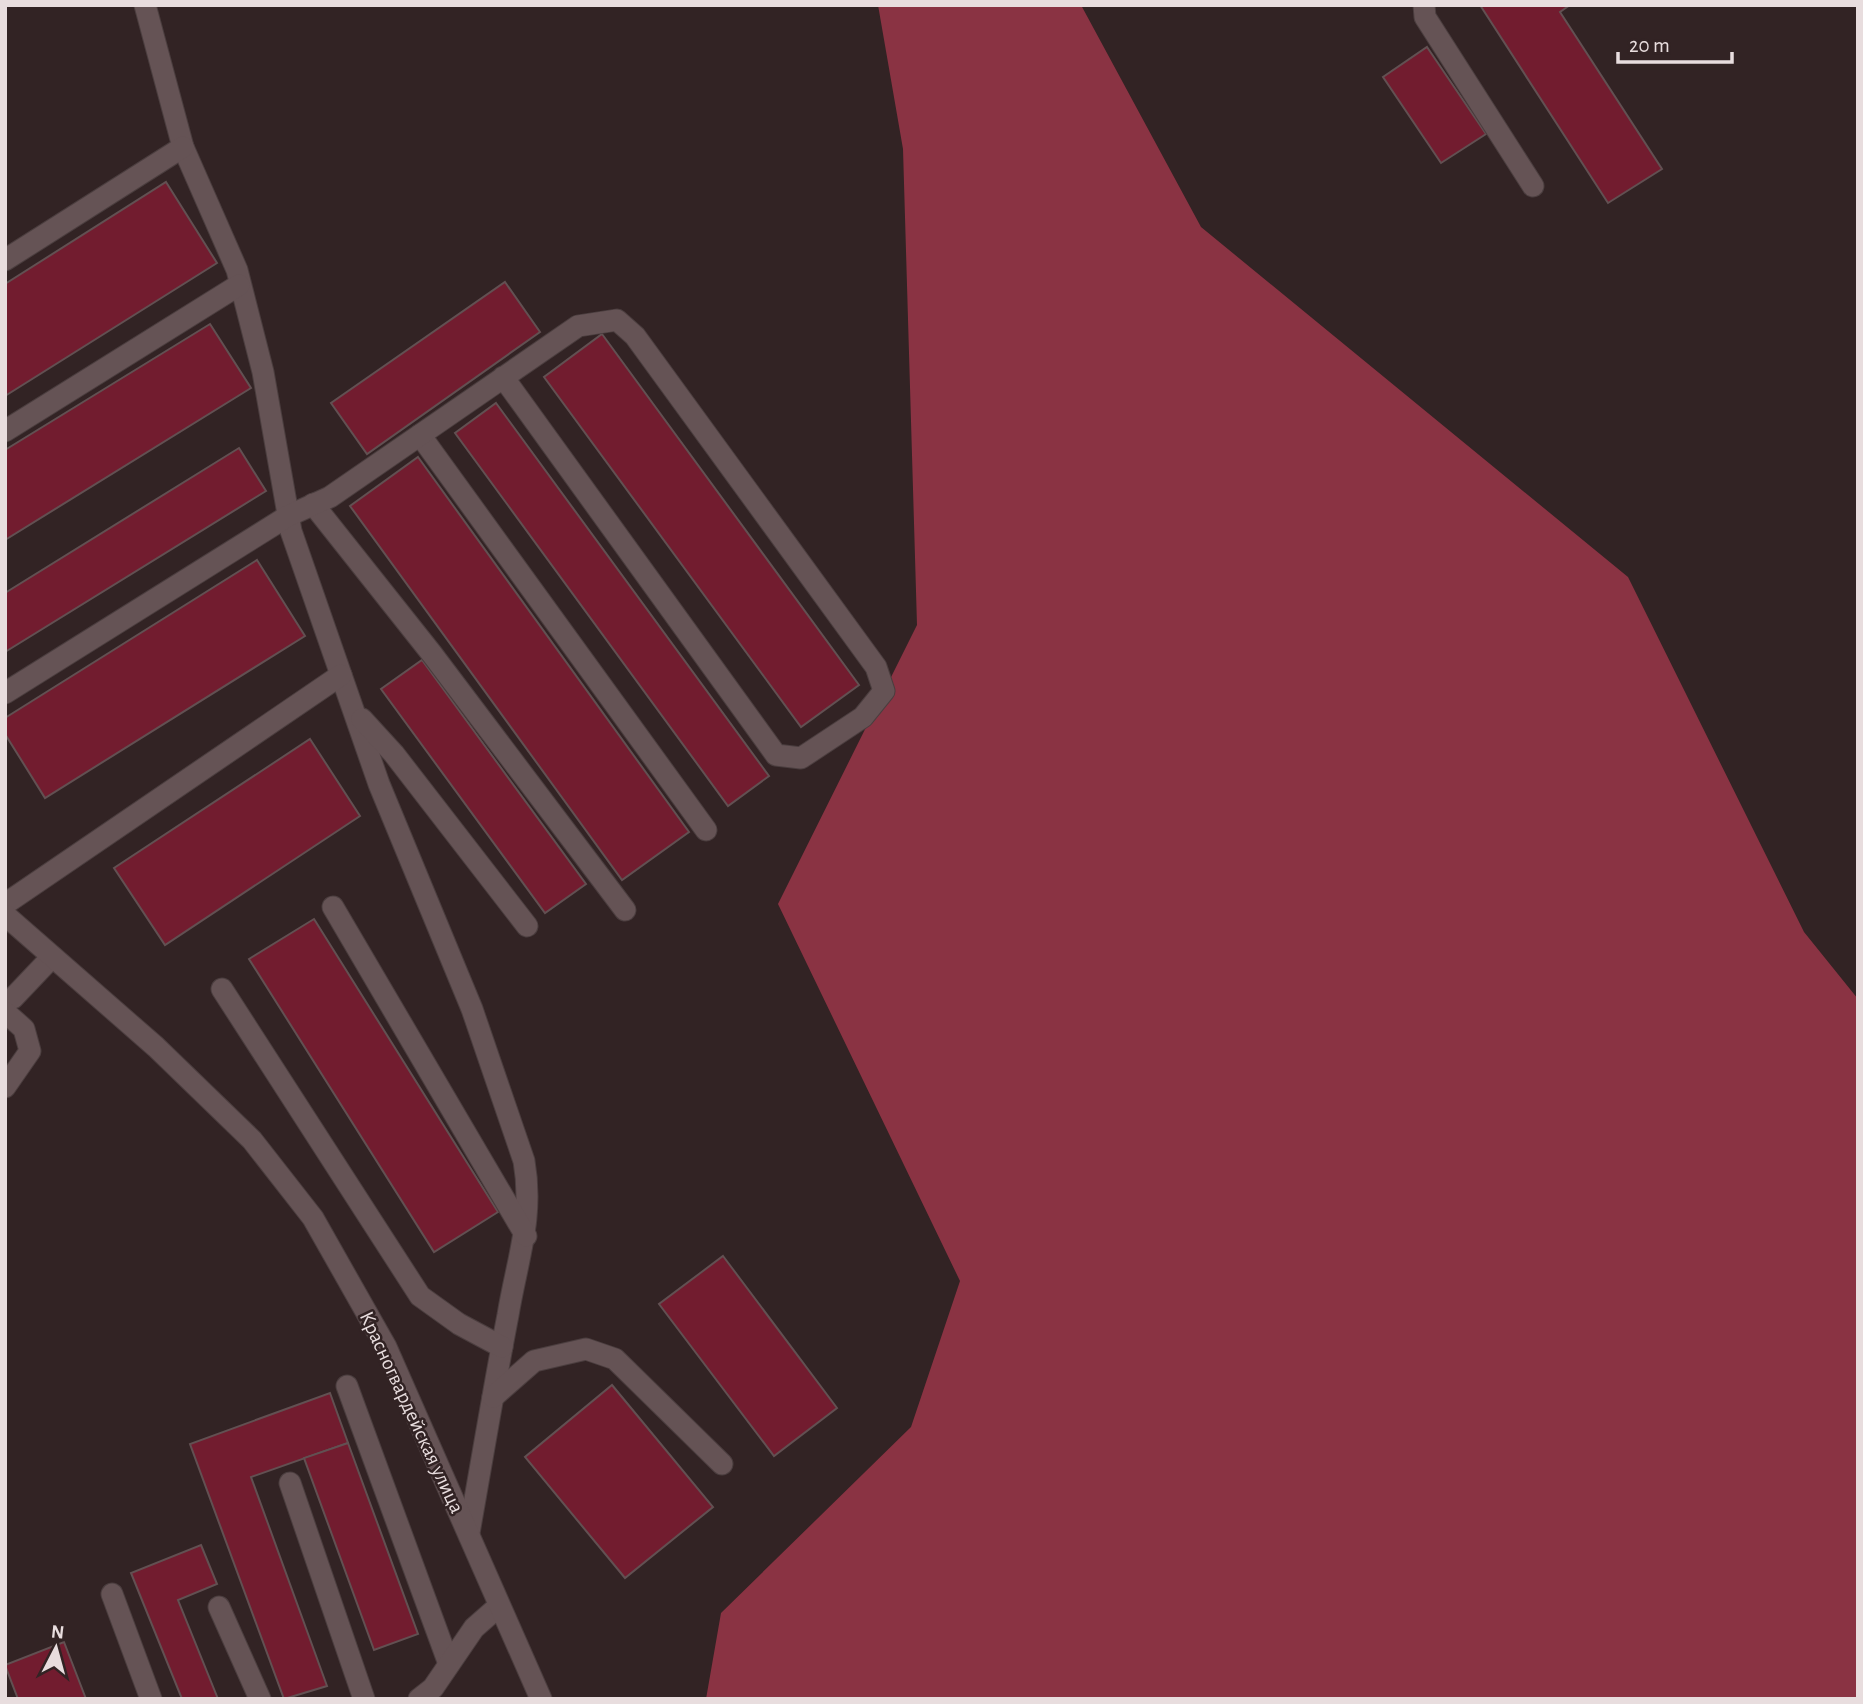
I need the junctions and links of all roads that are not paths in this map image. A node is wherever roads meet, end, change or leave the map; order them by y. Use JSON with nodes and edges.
{"nodes":[{"id":1,"x":145,"y":5,"type":"edge"},
{"id":2,"x":1424,"y":5,"type":"edge"},
{"id":3,"x":183,"y":147,"type":"junction"},
{"id":4,"x":1533,"y":186,"type":"dead end"},
{"id":5,"x":5,"y":260,"type":"edge"},
{"id":6,"x":239,"y":285,"type":"junction"},
{"id":7,"x":503,"y":377,"type":"junction"},
{"id":8,"x":5,"y":431,"type":"edge"},
{"id":9,"x":420,"y":435,"type":"junction"},
{"id":10,"x":313,"y":504,"type":"junction"},
{"id":11,"x":288,"y":516,"type":"junction"},
{"id":12,"x":341,"y":675,"type":"junction"},
{"id":13,"x":5,"y":693,"type":"edge"},
{"id":14,"x":356,"y":712,"type":"junction"},
{"id":15,"x":706,"y":830,"type":"dead end"},
{"id":16,"x":5,"y":904,"type":"edge"},
{"id":17,"x":332,"y":907,"type":"dead end"},
{"id":18,"x":625,"y":910,"type":"dead end"},
{"id":19,"x":5,"y":915,"type":"edge"},
{"id":20,"x":527,"y":926,"type":"dead end"},
{"id":21,"x":51,"y":958,"type":"junction"},
{"id":22,"x":222,"y":989,"type":"dead end"},
{"id":23,"x":5,"y":1001,"type":"edge"},
{"id":24,"x":5,"y":1012,"type":"edge"},
{"id":25,"x":5,"y":1087,"type":"edge"},
{"id":26,"x":526,"y":1236,"type":"junction"},
{"id":27,"x":502,"y":1348,"type":"junction"},
{"id":28,"x":347,"y":1387,"type":"dead end"},
{"id":29,"x":493,"y":1397,"type":"junction"},
{"id":30,"x":722,"y":1464,"type":"dead end"},
{"id":31,"x":290,"y":1483,"type":"dead end"},
{"id":32,"x":469,"y":1533,"type":"junction"},
{"id":33,"x":112,"y":1594,"type":"dead end"},
{"id":34,"x":499,"y":1606,"type":"junction"},
{"id":35,"x":219,"y":1607,"type":"dead end"},
{"id":36,"x":449,"y":1664,"type":"junction"},
{"id":37,"x":151,"y":1699,"type":"edge"},
{"id":38,"x":260,"y":1699,"type":"edge"},
{"id":39,"x":364,"y":1699,"type":"edge"},
{"id":40,"x":419,"y":1699,"type":"edge"},
{"id":41,"x":541,"y":1699,"type":"edge"}],
"edges":[{"from":1,"to":3,"type":"street"},
{"from":2,"to":4,"type":"street"},
{"from":3,"to":5,"type":"street"},
{"from":3,"to":6,"type":"street"},
{"from":6,"to":8,"type":"street"},
{"from":6,"to":11,"type":"street"},
{"from":7,"to":7,"type":"street"},
{"from":7,"to":9,"type":"street"},
{"from":9,"to":10,"type":"street"},
{"from":9,"to":15,"type":"street"},
{"from":10,"to":11,"type":"street"},
{"from":10,"to":18,"type":"street"},
{"from":11,"to":12,"type":"street"},
{"from":11,"to":13,"type":"street"},
{"from":12,"to":14,"type":"street"},
{"from":12,"to":16,"type":"street"},
{"from":14,"to":20,"type":"street"},
{"from":14,"to":26,"type":"street"},
{"from":17,"to":26,"type":"street"},
{"from":19,"to":21,"type":"street","name":"Красногвардейская улица"},
{"from":21,"to":23,"type":"street"},
{"from":21,"to":32,"type":"street","name":"Красногвардейская улица"},
{"from":22,"to":27,"type":"street"},
{"from":24,"to":25,"type":"street"},
{"from":26,"to":27,"type":"street"},
{"from":27,"to":29,"type":"street"},
{"from":28,"to":36,"type":"street"},
{"from":29,"to":30,"type":"street"},
{"from":29,"to":32,"type":"street"},
{"from":31,"to":39,"type":"street"},
{"from":32,"to":34,"type":"street","name":"Красногвардейская улица"},
{"from":33,"to":37,"type":"street"},
{"from":34,"to":36,"type":"street"},
{"from":34,"to":41,"type":"street","name":"Красногвардейская улица"},
{"from":35,"to":38,"type":"street"},
{"from":36,"to":40,"type":"street"}]}
